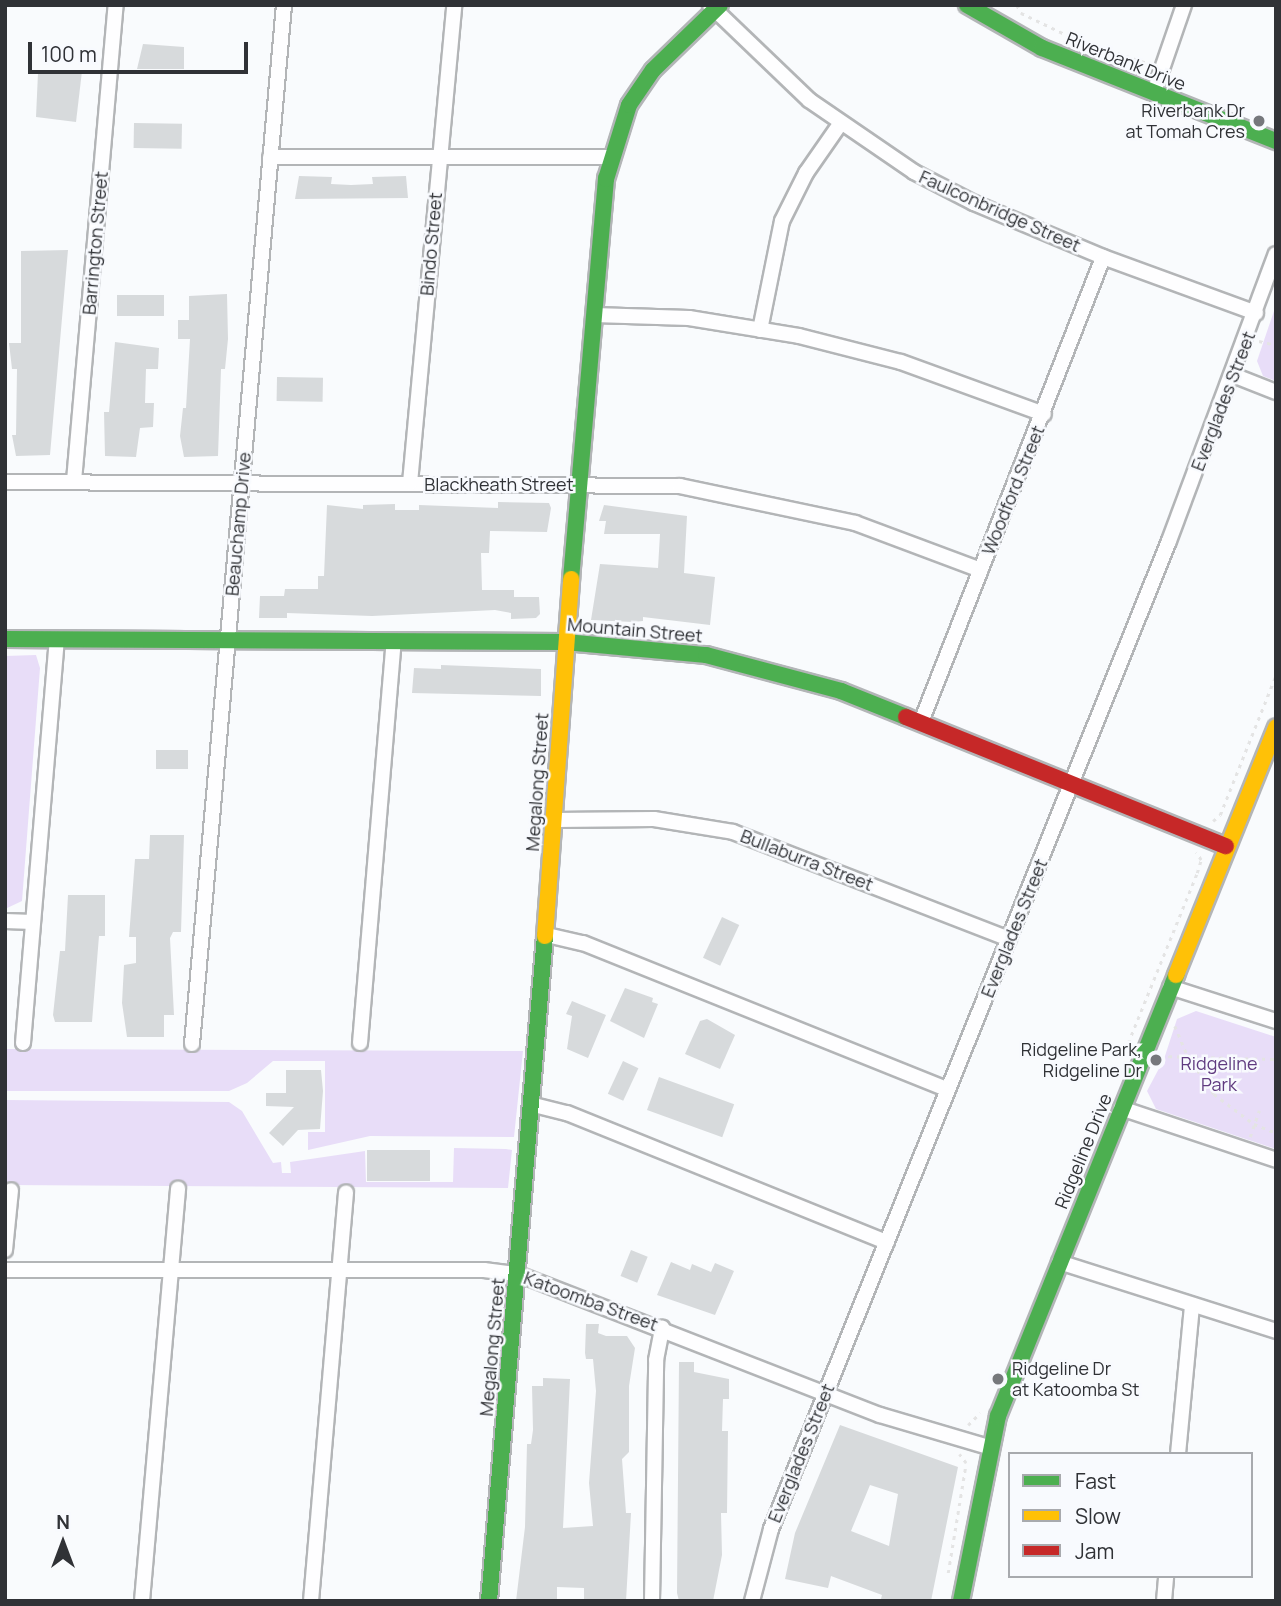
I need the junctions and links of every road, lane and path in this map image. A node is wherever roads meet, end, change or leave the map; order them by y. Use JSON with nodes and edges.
{"nodes":[{"id":1,"x":117,"y":5,"type":"edge"},
{"id":2,"x":284,"y":5,"type":"edge"},
{"id":3,"x":454,"y":5,"type":"edge"},
{"id":4,"x":967,"y":5,"type":"edge"},
{"id":5,"x":1017,"y":5,"type":"edge"},
{"id":6,"x":1184,"y":5,"type":"edge"},
{"id":7,"x":715,"y":7,"type":"edge"},
{"id":8,"x":994,"y":12,"type":"edge"},
{"id":9,"x":1162,"y":69,"type":"junction"},
{"id":10,"x":1154,"y":92,"type":"junction"},
{"id":11,"x":840,"y":124,"type":"junction"},
{"id":12,"x":1276,"y":141,"type":"edge"},
{"id":13,"x":270,"y":157,"type":"junction"},
{"id":14,"x":439,"y":157,"type":"junction"},
{"id":15,"x":610,"y":157,"type":"junction"},
{"id":16,"x":1276,"y":254,"type":"edge"},
{"id":17,"x":1103,"y":257,"type":"junction"},
{"id":18,"x":1256,"y":313,"type":"junction"},
{"id":19,"x":594,"y":314,"type":"junction"},
{"id":20,"x":760,"y":330,"type":"junction"},
{"id":21,"x":1247,"y":338,"type":"junction"},
{"id":22,"x":1276,"y":345,"type":"edge"},
{"id":23,"x":1233,"y":375,"type":"junction"},
{"id":24,"x":1276,"y":392,"type":"edge"},
{"id":25,"x":1044,"y":414,"type":"junction"},
{"id":26,"x":74,"y":481,"type":"junction"},
{"id":27,"x":242,"y":481,"type":"junction"},
{"id":28,"x":5,"y":482,"type":"edge"},
{"id":29,"x":410,"y":483,"type":"junction"},
{"id":30,"x":579,"y":484,"type":"junction"},
{"id":31,"x":981,"y":570,"type":"junction"},
{"id":32,"x":5,"y":639,"type":"edge"},
{"id":33,"x":57,"y":639,"type":"junction"},
{"id":34,"x":227,"y":642,"type":"junction"},
{"id":35,"x":394,"y":642,"type":"junction"},
{"id":36,"x":565,"y":642,"type":"junction"},
{"id":37,"x":921,"y":723,"type":"junction"},
{"id":38,"x":1276,"y":727,"type":"edge"},
{"id":39,"x":1272,"y":748,"type":"edge"},
{"id":40,"x":1072,"y":783,"type":"junction"},
{"id":41,"x":555,"y":820,"type":"junction"},
{"id":42,"x":1226,"y":846,"type":"junction"},
{"id":43,"x":5,"y":922,"type":"edge"},
{"id":44,"x":33,"y":922,"type":"junction"},
{"id":45,"x":547,"y":934,"type":"junction"},
{"id":46,"x":1009,"y":939,"type":"junction"},
{"id":47,"x":1170,"y":987,"type":"junction"},
{"id":48,"x":1276,"y":1021,"type":"edge"},
{"id":49,"x":1174,"y":1023,"type":"dead end"},
{"id":50,"x":23,"y":1043,"type":"dead end"},
{"id":51,"x":360,"y":1043,"type":"dead end"},
{"id":52,"x":192,"y":1044,"type":"dead end"},
{"id":53,"x":1142,"y":1056,"type":"junction"},
{"id":54,"x":1188,"y":1056,"type":"junction"},
{"id":55,"x":1276,"y":1059,"type":"edge"},
{"id":56,"x":948,"y":1090,"type":"junction"},
{"id":57,"x":534,"y":1105,"type":"junction"},
{"id":58,"x":1121,"y":1108,"type":"junction"},
{"id":59,"x":1259,"y":1111,"type":"dead end"},
{"id":60,"x":1254,"y":1124,"type":"junction"},
{"id":61,"x":1252,"y":1131,"type":"dead end"},
{"id":62,"x":1276,"y":1133,"type":"edge"},
{"id":63,"x":1276,"y":1160,"type":"edge"},
{"id":64,"x":178,"y":1189,"type":"dead end"},
{"id":65,"x":11,"y":1190,"type":"dead end"},
{"id":66,"x":345,"y":1192,"type":"dead end"},
{"id":67,"x":887,"y":1242,"type":"junction"},
{"id":68,"x":5,"y":1250,"type":"edge"},
{"id":69,"x":1059,"y":1262,"type":"junction"},
{"id":70,"x":5,"y":1270,"type":"edge"},
{"id":71,"x":171,"y":1271,"type":"junction"},
{"id":72,"x":338,"y":1271,"type":"junction"},
{"id":73,"x":518,"y":1274,"type":"junction"},
{"id":74,"x":1192,"y":1305,"type":"junction"},
{"id":75,"x":662,"y":1328,"type":"junction"},
{"id":76,"x":1276,"y":1331,"type":"edge"},
{"id":77,"x":825,"y":1393,"type":"junction"},
{"id":78,"x":989,"y":1447,"type":"junction"},
{"id":79,"x":1178,"y":1452,"type":"edge"},
{"id":80,"x":1166,"y":1578,"type":"edge"},
{"id":81,"x":142,"y":1601,"type":"edge"},
{"id":82,"x":311,"y":1601,"type":"edge"},
{"id":83,"x":489,"y":1601,"type":"edge"},
{"id":84,"x":652,"y":1601,"type":"edge"},
{"id":85,"x":752,"y":1601,"type":"edge"},
{"id":86,"x":961,"y":1601,"type":"edge"},
{"id":87,"x":1164,"y":1601,"type":"edge"}],
"edges":[{"from":1,"to":26,"type":"street","name":"Barrington Street"},
{"from":2,"to":13,"type":"street","name":"Beauchamp Drive"},
{"from":3,"to":14,"type":"street","name":"Bindo Street"},
{"from":4,"to":8,"type":"street","name":"Riverbank Drive"},
{"from":5,"to":9,"type":"path"},
{"from":6,"to":9,"type":"street"},
{"from":7,"to":11,"type":"street","name":"Faulconbridge Street"},
{"from":7,"to":15,"type":"street","name":"Megalong Street"},
{"from":8,"to":10,"type":"street","name":"Riverbank Drive"},
{"from":9,"to":10,"type":"street"},
{"from":10,"to":12,"type":"street","name":"Riverbank Drive"},
{"from":11,"to":17,"type":"street","name":"Faulconbridge Street"},
{"from":11,"to":20,"type":"street"},
{"from":13,"to":14,"type":"street"},
{"from":13,"to":27,"type":"street","name":"Beauchamp Drive"},
{"from":14,"to":15,"type":"street"},
{"from":14,"to":29,"type":"street","name":"Bindo Street"},
{"from":15,"to":19,"type":"street","name":"Megalong Street"},
{"from":16,"to":18,"type":"street","name":"Everglades Street"},
{"from":17,"to":18,"type":"street","name":"Faulconbridge Street"},
{"from":17,"to":25,"type":"street","name":"Woodford Street"},
{"from":18,"to":21,"type":"street","name":"Everglades Street"},
{"from":19,"to":20,"type":"street"},
{"from":19,"to":30,"type":"street","name":"Megalong Street"},
{"from":20,"to":25,"type":"street"},
{"from":21,"to":22,"type":"path"},
{"from":21,"to":23,"type":"street","name":"Everglades Street"},
{"from":23,"to":24,"type":"street"},
{"from":23,"to":40,"type":"street","name":"Everglades Street"},
{"from":25,"to":31,"type":"street","name":"Woodford Street"},
{"from":26,"to":27,"type":"street","name":"Blackheath Street"},
{"from":26,"to":28,"type":"street","name":"Blackheath Street"},
{"from":27,"to":29,"type":"street","name":"Blackheath Street"},
{"from":27,"to":34,"type":"street","name":"Beauchamp Drive"},
{"from":29,"to":30,"type":"street","name":"Blackheath Street"},
{"from":30,"to":31,"type":"street","name":"Blackheath Street"},
{"from":30,"to":36,"type":"street","name":"Megalong Street"},
{"from":31,"to":37,"type":"street","name":"Woodford Street"},
{"from":32,"to":33,"type":"street","name":"Mountain Street"},
{"from":33,"to":34,"type":"street","name":"Mountain Street"},
{"from":33,"to":44,"type":"street"},
{"from":34,"to":35,"type":"street","name":"Mountain Street"},
{"from":34,"to":52,"type":"street","name":"Beauchamp Drive"},
{"from":35,"to":36,"type":"street","name":"Mountain Street"},
{"from":35,"to":51,"type":"street"},
{"from":36,"to":37,"type":"street","name":"Mountain Street"},
{"from":36,"to":41,"type":"street","name":"Megalong Street"},
{"from":37,"to":40,"type":"street","name":"Mountain Street"},
{"from":38,"to":39,"type":"street","name":"Ridgeline Drive"},
{"from":39,"to":42,"type":"street","name":"Ridgeline Drive"},
{"from":40,"to":42,"type":"street","name":"Mountain Street"},
{"from":40,"to":46,"type":"street","name":"Everglades Street"},
{"from":41,"to":45,"type":"street","name":"Megalong Street"},
{"from":41,"to":46,"type":"street","name":"Bullaburra Street"},
{"from":42,"to":47,"type":"street","name":"Ridgeline Drive"},
{"from":43,"to":44,"type":"street"},
{"from":44,"to":50,"type":"street"},
{"from":45,"to":56,"type":"street"},
{"from":45,"to":57,"type":"street","name":"Megalong Street"},
{"from":46,"to":56,"type":"street","name":"Everglades Street"},
{"from":47,"to":48,"type":"street"},
{"from":47,"to":53,"type":"street","name":"Ridgeline Drive"},
{"from":49,"to":54,"type":"path"},
{"from":53,"to":54,"type":"path"},
{"from":53,"to":58,"type":"street","name":"Ridgeline Drive"},
{"from":54,"to":55,"type":"path"},
{"from":54,"to":60,"type":"path"},
{"from":56,"to":67,"type":"street","name":"Everglades Street"},
{"from":57,"to":67,"type":"street"},
{"from":57,"to":73,"type":"street","name":"Megalong Street"},
{"from":58,"to":63,"type":"street"},
{"from":58,"to":69,"type":"street","name":"Ridgeline Drive"},
{"from":59,"to":60,"type":"path"},
{"from":60,"to":61,"type":"path"},
{"from":60,"to":62,"type":"path"},
{"from":64,"to":71,"type":"street"},
{"from":65,"to":68,"type":"street"},
{"from":66,"to":72,"type":"street"},
{"from":67,"to":77,"type":"street","name":"Everglades Street"},
{"from":69,"to":74,"type":"street"},
{"from":69,"to":78,"type":"street","name":"Ridgeline Drive"},
{"from":70,"to":71,"type":"street","name":"Katoomba Street"},
{"from":71,"to":72,"type":"street","name":"Katoomba Street"},
{"from":71,"to":81,"type":"street"},
{"from":72,"to":73,"type":"street","name":"Katoomba Street"},
{"from":72,"to":82,"type":"street"},
{"from":73,"to":75,"type":"street","name":"Katoomba Street"},
{"from":73,"to":83,"type":"street","name":"Megalong Street"},
{"from":74,"to":76,"type":"street"},
{"from":74,"to":79,"type":"street"},
{"from":75,"to":77,"type":"street","name":"Katoomba Street"},
{"from":75,"to":84,"type":"street"},
{"from":77,"to":78,"type":"street","name":"Katoomba Street"},
{"from":77,"to":85,"type":"street","name":"Everglades Street"},
{"from":78,"to":86,"type":"street","name":"Ridgeline Drive"},
{"from":80,"to":87,"type":"street"}]}
